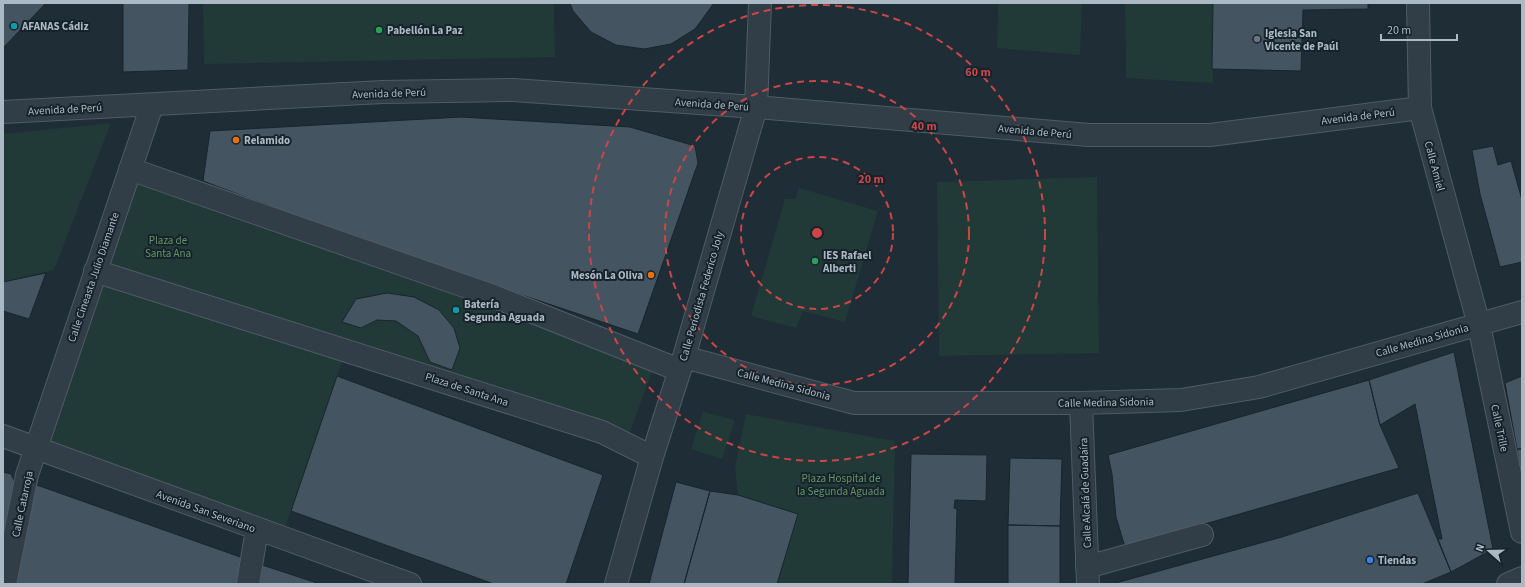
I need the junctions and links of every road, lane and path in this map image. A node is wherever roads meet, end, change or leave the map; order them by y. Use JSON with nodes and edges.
{"nodes":[{"id":1,"x":760,"y":3,"type":"edge"},
{"id":2,"x":1418,"y":3,"type":"edge"},
{"id":3,"x":152,"y":105,"type":"junction"},
{"id":4,"x":756,"y":107,"type":"junction"},
{"id":5,"x":1420,"y":108,"type":"junction"},
{"id":6,"x":3,"y":112,"type":"edge"},
{"id":7,"x":130,"y":169,"type":"junction"},
{"id":8,"x":95,"y":271,"type":"junction"},
{"id":9,"x":1522,"y":312,"type":"edge"},
{"id":10,"x":1479,"y":324,"type":"junction"},
{"id":11,"x":682,"y":363,"type":"junction"},
{"id":12,"x":1081,"y":403,"type":"junction"},
{"id":13,"x":3,"y":436,"type":"edge"},
{"id":14,"x":35,"y":449,"type":"junction"},
{"id":15,"x":652,"y":457,"type":"junction"},
{"id":16,"x":257,"y":529,"type":"junction"},
{"id":17,"x":1522,"y":532,"type":"edge"},
{"id":18,"x":1202,"y":535,"type":"dead end"},
{"id":19,"x":1088,"y":575,"type":"edge"},
{"id":20,"x":1522,"y":578,"type":"edge"},
{"id":21,"x":406,"y":583,"type":"edge"},
{"id":22,"x":6,"y":584,"type":"edge"},
{"id":23,"x":248,"y":584,"type":"edge"},
{"id":24,"x":616,"y":584,"type":"edge"},
{"id":25,"x":1508,"y":584,"type":"edge"}],
"edges":[{"from":1,"to":4,"type":"street","name":"Calle Periodista Federico Joly"},
{"from":2,"to":5,"type":"street","name":"Calle Amiel"},
{"from":3,"to":4,"type":"street","name":"Avenida de Perú"},
{"from":3,"to":6,"type":"street","name":"Avenida de Perú"},
{"from":3,"to":7,"type":"street","name":"Calle Cineasta Julio Diamante"},
{"from":4,"to":5,"type":"street","name":"Avenida de Perú"},
{"from":4,"to":11,"type":"street","name":"Calle Periodista Federico Joly"},
{"from":5,"to":10,"type":"street","name":"Calle Amiel"},
{"from":7,"to":8,"type":"street","name":"Calle Cineasta Julio Diamante"},
{"from":7,"to":11,"type":"street"},
{"from":8,"to":14,"type":"street","name":"Calle Cineasta Julio Diamante"},
{"from":8,"to":15,"type":"street","name":"Plaza de Santa Ana"},
{"from":9,"to":10,"type":"street","name":"Calle Medina Sidonia"},
{"from":10,"to":12,"type":"street","name":"Calle Medina Sidonia"},
{"from":10,"to":17,"type":"street","name":"Calle Trille"},
{"from":11,"to":12,"type":"street","name":"Calle Medina Sidonia"},
{"from":11,"to":15,"type":"street","name":"Calle Periodista Federico Joly"},
{"from":12,"to":19,"type":"street","name":"Calle Alcalá de Guadaíra"},
{"from":13,"to":14,"type":"street","name":"Avenida San Severiano"},
{"from":14,"to":16,"type":"street","name":"Avenida San Severiano"},
{"from":14,"to":22,"type":"street","name":"Calle Catarroja"},
{"from":15,"to":24,"type":"street","name":"Calle Periodista Federico Joly"},
{"from":16,"to":21,"type":"street","name":"Avenida San Severiano"},
{"from":16,"to":23,"type":"street"},
{"from":18,"to":19,"type":"street"},
{"from":20,"to":25,"type":"street"}]}
